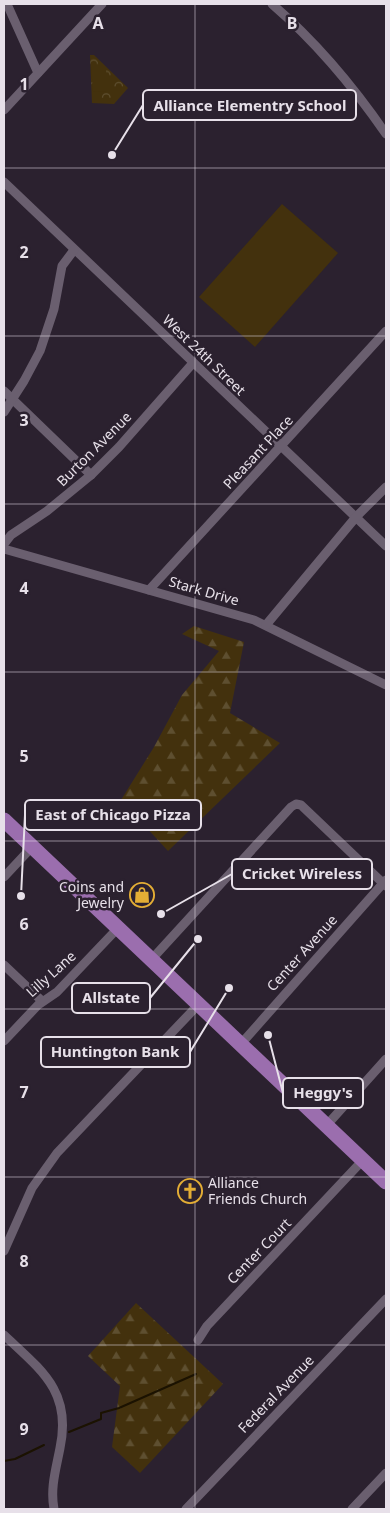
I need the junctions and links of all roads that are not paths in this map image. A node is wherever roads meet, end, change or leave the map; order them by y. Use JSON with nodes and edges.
{"nodes":[{"id":1,"x":7,"y":4,"type":"edge"},
{"id":2,"x":102,"y":4,"type":"edge"},
{"id":3,"x":272,"y":4,"type":"edge"},
{"id":4,"x":38,"y":73,"type":"junction"},
{"id":5,"x":4,"y":110,"type":"edge"},
{"id":6,"x":386,"y":134,"type":"edge"},
{"id":7,"x":4,"y":182,"type":"edge"},
{"id":8,"x":74,"y":250,"type":"junction"},
{"id":9,"x":386,"y":331,"type":"edge"},
{"id":10,"x":193,"y":363,"type":"junction"},
{"id":11,"x":4,"y":391,"type":"edge"},
{"id":12,"x":13,"y":399,"type":"junction"},
{"id":13,"x":4,"y":412,"type":"edge"},
{"id":14,"x":281,"y":447,"type":"junction"},
{"id":15,"x":91,"y":474,"type":"junction"},
{"id":16,"x":386,"y":487,"type":"edge"},
{"id":17,"x":356,"y":517,"type":"junction"},
{"id":18,"x":4,"y":544,"type":"edge"},
{"id":19,"x":386,"y":546,"type":"edge"},
{"id":20,"x":4,"y":549,"type":"edge"},
{"id":21,"x":149,"y":590,"type":"junction"},
{"id":22,"x":266,"y":625,"type":"junction"},
{"id":23,"x":386,"y":685,"type":"edge"},
{"id":24,"x":4,"y":820,"type":"edge"},
{"id":25,"x":32,"y":847,"type":"junction"},
{"id":26,"x":4,"y":877,"type":"edge"},
{"id":27,"x":385,"y":883,"type":"edge"},
{"id":28,"x":118,"y":928,"type":"junction"},
{"id":29,"x":151,"y":960,"type":"junction"},
{"id":30,"x":4,"y":965,"type":"edge"},
{"id":31,"x":42,"y":1002,"type":"junction"},
{"id":32,"x":198,"y":1005,"type":"junction"},
{"id":33,"x":4,"y":1041,"type":"edge"},
{"id":34,"x":240,"y":1045,"type":"junction"},
{"id":35,"x":386,"y":1059,"type":"edge"},
{"id":36,"x":326,"y":1126,"type":"junction"},
{"id":37,"x":363,"y":1160,"type":"junction"},
{"id":38,"x":386,"y":1182,"type":"edge"},
{"id":39,"x":5,"y":1247,"type":"edge"},
{"id":40,"x":386,"y":1299,"type":"edge"},
{"id":41,"x":4,"y":1335,"type":"edge"},
{"id":42,"x":198,"y":1340,"type":"dead end"},
{"id":43,"x":386,"y":1473,"type":"edge"},
{"id":44,"x":54,"y":1509,"type":"edge"},
{"id":45,"x":186,"y":1509,"type":"edge"},
{"id":46,"x":352,"y":1509,"type":"edge"}],
"edges":[{"from":1,"to":4,"type":"street"},
{"from":2,"to":4,"type":"street"},
{"from":3,"to":6,"type":"street"},
{"from":4,"to":5,"type":"street"},
{"from":7,"to":8,"type":"street","name":"West 24th Street"},
{"from":8,"to":10,"type":"street","name":"West 24th Street"},
{"from":8,"to":12,"type":"street"},
{"from":9,"to":14,"type":"street","name":"Pleasant Place"},
{"from":10,"to":14,"type":"street","name":"West 24th Street"},
{"from":10,"to":15,"type":"street","name":"Burton Avenue"},
{"from":11,"to":12,"type":"street"},
{"from":12,"to":13,"type":"street"},
{"from":12,"to":15,"type":"street"},
{"from":14,"to":17,"type":"street","name":"West 24th Street"},
{"from":14,"to":21,"type":"street","name":"Pleasant Place"},
{"from":15,"to":18,"type":"street","name":"Burton Avenue"},
{"from":16,"to":17,"type":"street"},
{"from":17,"to":19,"type":"street","name":"West 24th Street"},
{"from":17,"to":22,"type":"street"},
{"from":20,"to":21,"type":"street","name":"Stark Drive"},
{"from":21,"to":22,"type":"street","name":"Stark Drive"},
{"from":22,"to":23,"type":"street","name":"Stark Drive"},
{"from":24,"to":25,"type":"highway"},
{"from":25,"to":26,"type":"street"},
{"from":25,"to":28,"type":"highway"},
{"from":27,"to":29,"type":"street"},
{"from":27,"to":34,"type":"street","name":"Center Avenue"},
{"from":28,"to":29,"type":"highway"},
{"from":28,"to":31,"type":"street","name":"Lilly Lane"},
{"from":29,"to":32,"type":"highway"},
{"from":30,"to":31,"type":"street"},
{"from":31,"to":33,"type":"street","name":"Lilly Lane"},
{"from":32,"to":34,"type":"highway"},
{"from":32,"to":39,"type":"street"},
{"from":34,"to":36,"type":"highway"},
{"from":35,"to":36,"type":"street"},
{"from":36,"to":37,"type":"highway"},
{"from":37,"to":38,"type":"highway"},
{"from":37,"to":42,"type":"street","name":"Center Court"},
{"from":40,"to":45,"type":"street","name":"Federal Avenue"},
{"from":41,"to":44,"type":"street"},
{"from":43,"to":46,"type":"street"}]}
